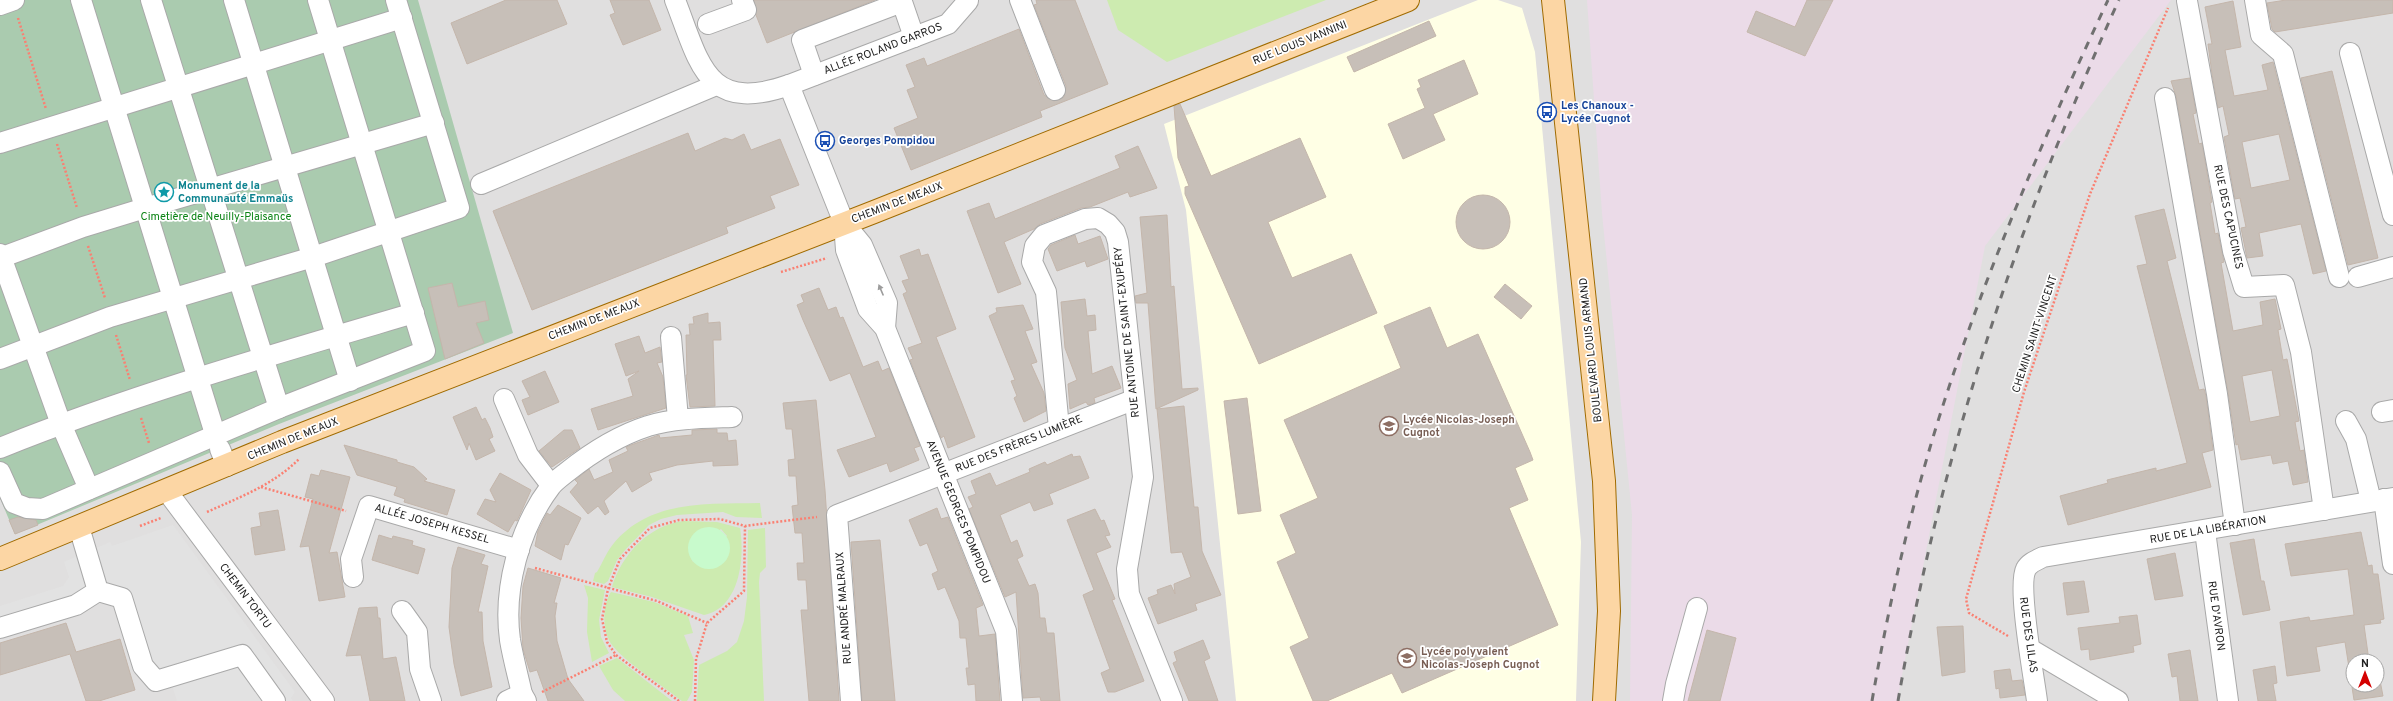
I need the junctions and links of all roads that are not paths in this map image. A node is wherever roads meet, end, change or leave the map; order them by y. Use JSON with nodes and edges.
{"nodes":[{"id":1,"x":14,"y":0,"type":"edge"},
{"id":2,"x":81,"y":0,"type":"edge"},
{"id":3,"x":151,"y":0,"type":"edge"},
{"id":4,"x":234,"y":0,"type":"edge"},
{"id":5,"x":318,"y":0,"type":"edge"},
{"id":6,"x":675,"y":0,"type":"edge"},
{"id":7,"x":742,"y":0,"type":"edge"},
{"id":8,"x":969,"y":0,"type":"edge"},
{"id":9,"x":972,"y":0,"type":"edge"},
{"id":10,"x":1020,"y":0,"type":"edge"},
{"id":11,"x":1408,"y":0,"type":"edge"},
{"id":12,"x":1553,"y":0,"type":"edge"},
{"id":13,"x":2187,"y":0,"type":"edge"},
{"id":14,"x":2256,"y":0,"type":"edge"},
{"id":15,"x":0,"y":5,"type":"edge"},
{"id":16,"x":399,"y":9,"type":"edge"},
{"id":17,"x":708,"y":24,"type":"dead end"},
{"id":18,"x":914,"y":37,"type":"junction"},
{"id":19,"x":330,"y":41,"type":"junction"},
{"id":20,"x":2350,"y":53,"type":"dead end"},
{"id":21,"x":254,"y":66,"type":"junction"},
{"id":22,"x":814,"y":75,"type":"junction"},
{"id":23,"x":716,"y":85,"type":"junction"},
{"id":24,"x":789,"y":85,"type":"junction"},
{"id":25,"x":1191,"y":86,"type":"joint"},
{"id":26,"x":178,"y":87,"type":"junction"},
{"id":27,"x":1055,"y":90,"type":"dead end"},
{"id":28,"x":2165,"y":98,"type":"dead end"},
{"id":29,"x":113,"y":109,"type":"junction"},
{"id":30,"x":434,"y":123,"type":"junction"},
{"id":31,"x":0,"y":143,"type":"edge"},
{"id":32,"x":362,"y":144,"type":"junction"},
{"id":33,"x":286,"y":168,"type":"junction"},
{"id":34,"x":481,"y":184,"type":"dead end"},
{"id":35,"x":210,"y":188,"type":"junction"},
{"id":36,"x":145,"y":208,"type":"junction"},
{"id":37,"x":2393,"y":215,"type":"edge"},
{"id":38,"x":844,"y":223,"type":"junction"},
{"id":39,"x":389,"y":232,"type":"junction"},
{"id":40,"x":0,"y":256,"type":"edge"},
{"id":41,"x":313,"y":257,"type":"junction"},
{"id":42,"x":2393,"y":267,"type":"edge"},
{"id":43,"x":238,"y":278,"type":"junction"},
{"id":44,"x":173,"y":298,"type":"junction"},
{"id":45,"x":414,"y":313,"type":"junction"},
{"id":46,"x":337,"y":336,"type":"junction"},
{"id":47,"x":671,"y":337,"type":"dead end"},
{"id":48,"x":33,"y":346,"type":"junction"},
{"id":49,"x":0,"y":359,"type":"edge"},
{"id":50,"x":263,"y":359,"type":"junction"},
{"id":51,"x":197,"y":380,"type":"junction"},
{"id":52,"x":350,"y":381,"type":"junction"},
{"id":53,"x":504,"y":399,"type":"dead end"},
{"id":54,"x":1133,"y":400,"type":"junction"},
{"id":55,"x":279,"y":408,"type":"junction"},
{"id":56,"x":732,"y":417,"type":"dead end"},
{"id":57,"x":678,"y":419,"type":"junction"},
{"id":58,"x":2346,"y":420,"type":"dead end"},
{"id":59,"x":61,"y":424,"type":"junction"},
{"id":60,"x":1059,"y":428,"type":"junction"},
{"id":61,"x":219,"y":447,"type":"junction"},
{"id":62,"x":0,"y":448,"type":"edge"},
{"id":63,"x":0,"y":472,"type":"edge"},
{"id":64,"x":943,"y":474,"type":"junction"},
{"id":65,"x":551,"y":485,"type":"junction"},
{"id":66,"x":89,"y":489,"type":"junction"},
{"id":67,"x":166,"y":490,"type":"junction"},
{"id":68,"x":2383,"y":499,"type":"edge"},
{"id":69,"x":2324,"y":510,"type":"junction"},
{"id":70,"x":837,"y":515,"type":"joint"},
{"id":71,"x":2235,"y":525,"type":"junction"},
{"id":72,"x":79,"y":527,"type":"junction"},
{"id":73,"x":2205,"y":531,"type":"junction"},
{"id":74,"x":2,"y":554,"type":"edge"},
{"id":75,"x":517,"y":556,"type":"junction"},
{"id":76,"x":2393,"y":564,"type":"edge"},
{"id":77,"x":2026,"y":569,"type":"joint"},
{"id":78,"x":353,"y":577,"type":"dead end"},
{"id":79,"x":98,"y":591,"type":"junction"},
{"id":80,"x":1697,"y":608,"type":"dead end"},
{"id":81,"x":402,"y":611,"type":"dead end"},
{"id":82,"x":0,"y":628,"type":"edge"},
{"id":83,"x":2030,"y":649,"type":"junction"},
{"id":84,"x":319,"y":699,"type":"edge"},
{"id":85,"x":520,"y":699,"type":"edge"},
{"id":86,"x":275,"y":701,"type":"edge"},
{"id":87,"x":431,"y":701,"type":"edge"},
{"id":88,"x":851,"y":701,"type":"edge"},
{"id":89,"x":1012,"y":701,"type":"edge"},
{"id":90,"x":1172,"y":701,"type":"edge"},
{"id":91,"x":1604,"y":701,"type":"edge"},
{"id":92,"x":1673,"y":701,"type":"edge"},
{"id":93,"x":2037,"y":701,"type":"edge"},
{"id":94,"x":2118,"y":701,"type":"edge"},
{"id":95,"x":2228,"y":701,"type":"edge"}],
"edges":[{"from":1,"to":15,"type":"street"},
{"from":2,"to":29,"type":"street"},
{"from":3,"to":26,"type":"street"},
{"from":4,"to":21,"type":"street"},
{"from":5,"to":19,"type":"street"},
{"from":6,"to":23,"type":"street"},
{"from":7,"to":17,"type":"street"},
{"from":8,"to":9,"type":"street"},
{"from":8,"to":18,"type":"street","name":"ALLÉE ROLAND GARROS"},
{"from":10,"to":27,"type":"street"},
{"from":11,"to":25,"type":"main road","name":"RUE LOUIS VANNINI"},
{"from":12,"to":91,"type":"main road","name":"BOULEVARD LOUIS ARMAND"},
{"from":13,"to":69,"type":"street","name":"RUE DES CAPUCINES"},
{"from":14,"to":42,"type":"street"},
{"from":16,"to":19,"type":"street"},
{"from":16,"to":30,"type":"street"},
{"from":18,"to":22,"type":"street","name":"ALLÉE ROLAND GARROS"},
{"from":18,"to":22,"type":"street"},
{"from":19,"to":21,"type":"street"},
{"from":19,"to":32,"type":"street"},
{"from":20,"to":37,"type":"street"},
{"from":21,"to":26,"type":"street"},
{"from":21,"to":33,"type":"street"},
{"from":22,"to":24,"type":"street","name":"ALLÉE ROLAND GARROS"},
{"from":23,"to":24,"type":"street","name":"ALLÉE ROLAND GARROS"},
{"from":23,"to":34,"type":"street"},
{"from":24,"to":38,"type":"street","name":"AVENUE GEORGES POMPIDOU"},
{"from":25,"to":38,"type":"main road","name":"CHEMIN DE MEAUX"},
{"from":26,"to":29,"type":"street"},
{"from":26,"to":35,"type":"street"},
{"from":28,"to":71,"type":"street"},
{"from":29,"to":31,"type":"street"},
{"from":29,"to":36,"type":"street"},
{"from":30,"to":32,"type":"street"},
{"from":30,"to":39,"type":"street"},
{"from":32,"to":33,"type":"street"},
{"from":32,"to":39,"type":"street"},
{"from":33,"to":35,"type":"street"},
{"from":33,"to":41,"type":"street"},
{"from":35,"to":36,"type":"street"},
{"from":35,"to":43,"type":"street"},
{"from":36,"to":40,"type":"street"},
{"from":36,"to":44,"type":"street"},
{"from":38,"to":61,"type":"main road","name":"CHEMIN DE MEAUX"},
{"from":38,"to":64,"type":"street","name":"AVENUE GEORGES POMPIDOU"},
{"from":39,"to":41,"type":"street"},
{"from":39,"to":45,"type":"street"},
{"from":40,"to":48,"type":"street"},
{"from":41,"to":43,"type":"street"},
{"from":41,"to":46,"type":"street"},
{"from":43,"to":44,"type":"street"},
{"from":43,"to":50,"type":"street"},
{"from":44,"to":48,"type":"street"},
{"from":44,"to":51,"type":"street"},
{"from":45,"to":46,"type":"street"},
{"from":45,"to":52,"type":"street"},
{"from":46,"to":50,"type":"street"},
{"from":46,"to":52,"type":"street"},
{"from":47,"to":57,"type":"street"},
{"from":48,"to":49,"type":"street"},
{"from":48,"to":59,"type":"street"},
{"from":50,"to":51,"type":"street"},
{"from":50,"to":55,"type":"street"},
{"from":51,"to":59,"type":"street"},
{"from":51,"to":61,"type":"street"},
{"from":52,"to":55,"type":"street"},
{"from":53,"to":65,"type":"street"},
{"from":54,"to":60,"type":"street","name":"RUE DES FRÈRES LUMIÈRE"},
{"from":54,"to":60,"type":"street","name":"RUE ANTOINE DE SAINT-EXUPÉRY"},
{"from":54,"to":90,"type":"street","name":"RUE ANTOINE DE SAINT-EXUPÉRY"},
{"from":55,"to":61,"type":"street"},
{"from":56,"to":57,"type":"street"},
{"from":57,"to":65,"type":"street"},
{"from":58,"to":68,"type":"street"},
{"from":59,"to":62,"type":"street"},
{"from":59,"to":66,"type":"street"},
{"from":60,"to":64,"type":"street","name":"RUE DES FRÈRES LUMIÈRE"},
{"from":61,"to":66,"type":"street"},
{"from":61,"to":67,"type":"main road","name":"CHEMIN DE MEAUX"},
{"from":63,"to":66,"type":"street"},
{"from":64,"to":70,"type":"street","name":"RUE DES FRÈRES LUMIÈRE"},
{"from":64,"to":89,"type":"street","name":"AVENUE GEORGES POMPIDOU"},
{"from":65,"to":75,"type":"street"},
{"from":67,"to":72,"type":"main road","name":"CHEMIN DE MEAUX"},
{"from":67,"to":84,"type":"street","name":"CHEMIN TORTU"},
{"from":68,"to":69,"type":"street","name":"RUE DE LA LIBÉRATION"},
{"from":68,"to":76,"type":"street"},
{"from":69,"to":71,"type":"street","name":"RUE DE LA LIBÉRATION"},
{"from":70,"to":88,"type":"street","name":"RUE ANDRÉ MALRAUX"},
{"from":71,"to":73,"type":"street","name":"RUE DE LA LIBÉRATION"},
{"from":72,"to":74,"type":"main road","name":"CHEMIN DE MEAUX"},
{"from":72,"to":79,"type":"street"},
{"from":73,"to":77,"type":"street","name":"RUE DE LA LIBÉRATION"},
{"from":73,"to":95,"type":"street","name":"RUE D'AVRON"},
{"from":75,"to":78,"type":"street","name":"ALLÉE JOSEPH KESSEL"},
{"from":75,"to":85,"type":"street"},
{"from":77,"to":83,"type":"street","name":"RUE DES LILAS"},
{"from":79,"to":82,"type":"street"},
{"from":79,"to":86,"type":"street"},
{"from":80,"to":92,"type":"street"},
{"from":81,"to":87,"type":"street"},
{"from":83,"to":93,"type":"street","name":"RUE DES LILAS"},
{"from":83,"to":94,"type":"street"}]}
